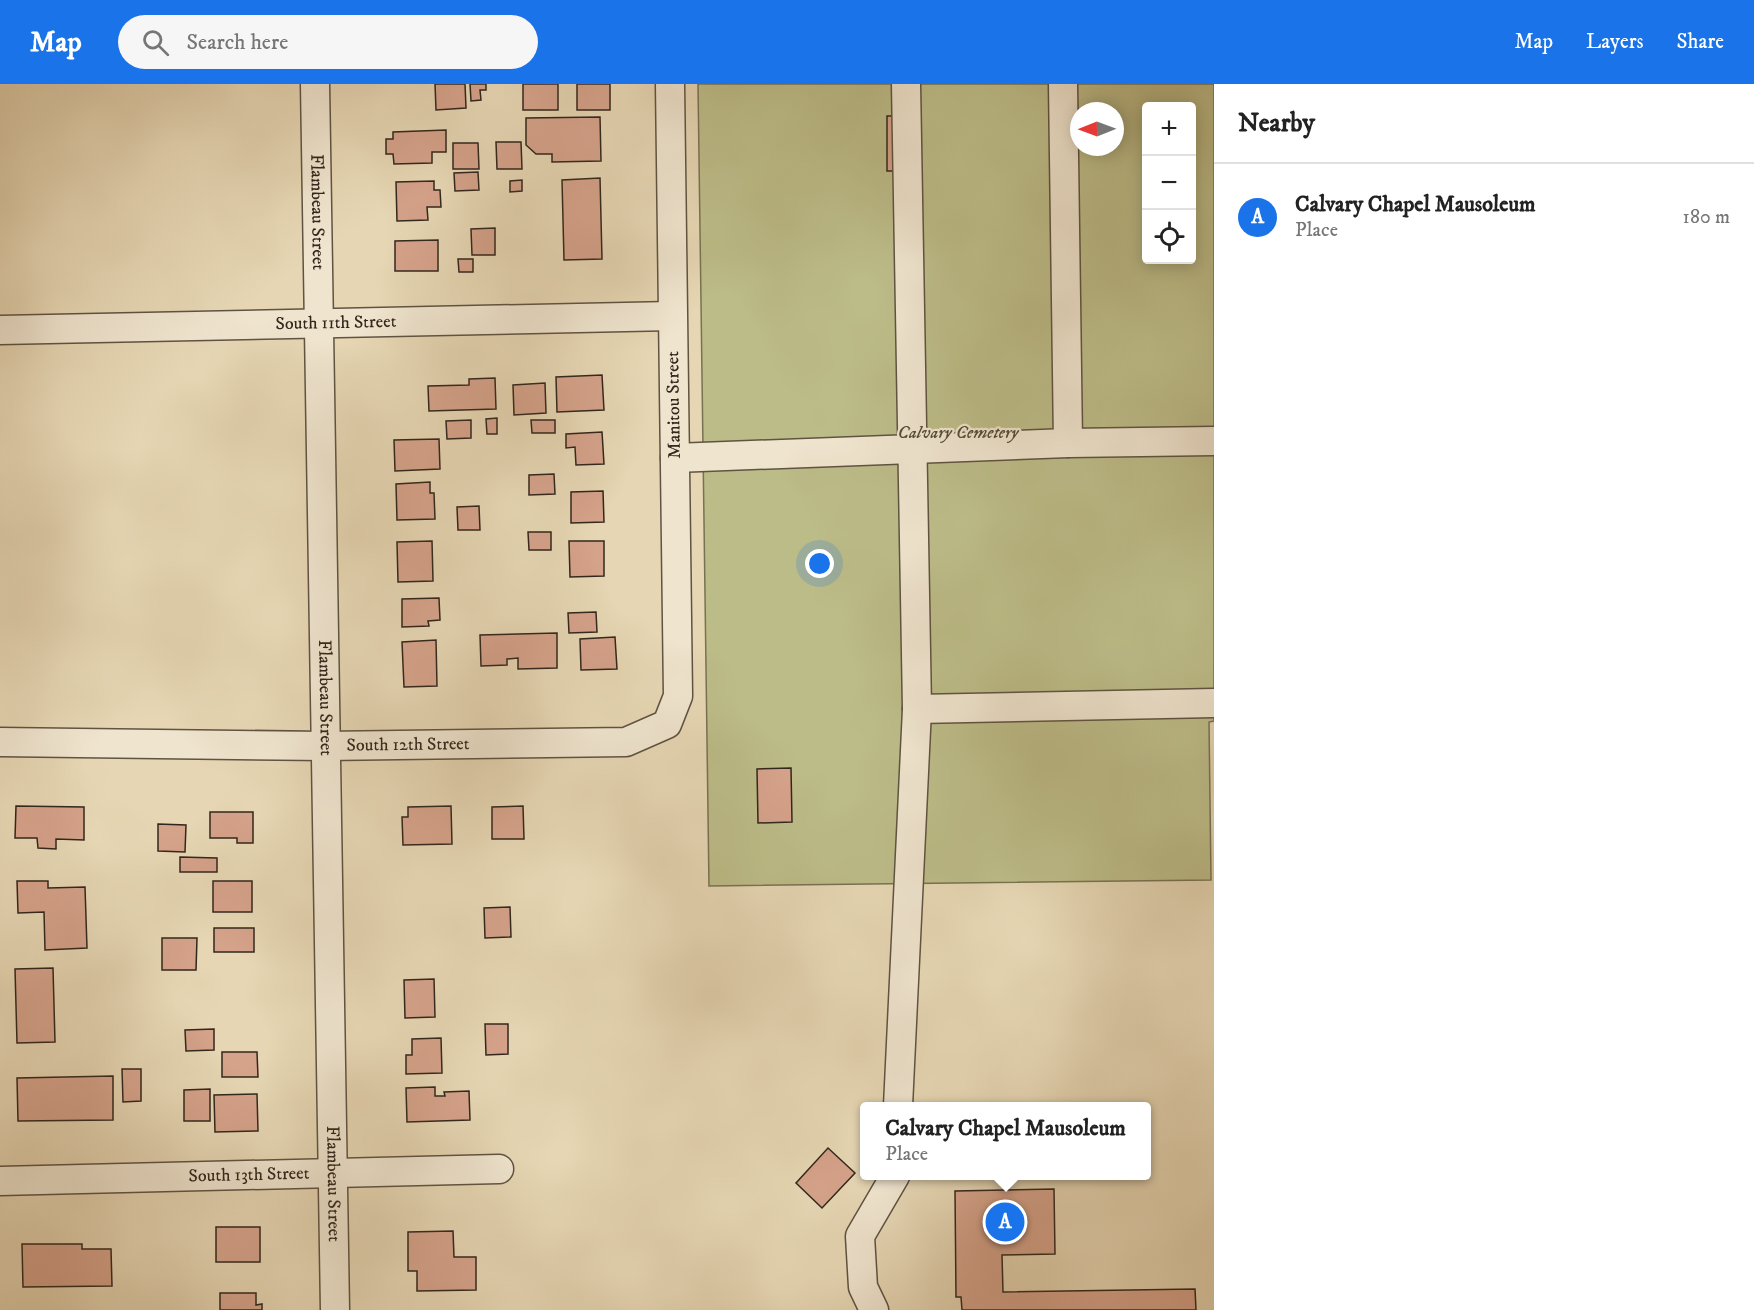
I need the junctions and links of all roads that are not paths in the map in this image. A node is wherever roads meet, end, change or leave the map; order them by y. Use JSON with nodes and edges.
{"nodes":[{"id":1,"x":315,"y":84,"type":"edge"},
{"id":2,"x":670,"y":84,"type":"edge"},
{"id":3,"x":906,"y":84,"type":"edge"},
{"id":4,"x":1063,"y":84,"type":"edge"},
{"id":5,"x":672,"y":316,"type":"junction"},
{"id":6,"x":318,"y":325,"type":"junction"},
{"id":7,"x":0,"y":330,"type":"edge"},
{"id":8,"x":1214,"y":441,"type":"edge"},
{"id":9,"x":1068,"y":443,"type":"junction"},
{"id":10,"x":913,"y":448,"type":"junction"},
{"id":11,"x":675,"y":458,"type":"junction"},
{"id":12,"x":1214,"y":703,"type":"edge"},
{"id":13,"x":917,"y":709,"type":"junction"},
{"id":14,"x":667,"y":724,"type":"joint"},
{"id":15,"x":0,"y":742,"type":"edge"},
{"id":16,"x":325,"y":746,"type":"junction"},
{"id":17,"x":898,"y":1102,"type":"edge"},
{"id":18,"x":499,"y":1169,"type":"dead end"},
{"id":19,"x":332,"y":1174,"type":"junction"},
{"id":20,"x":893,"y":1180,"type":"edge"},
{"id":21,"x":0,"y":1181,"type":"edge"},
{"id":22,"x":335,"y":1310,"type":"edge"},
{"id":23,"x":874,"y":1310,"type":"edge"}],
"edges":[{"from":1,"to":6,"type":"street","name":"Flambeau Street"},
{"from":2,"to":5,"type":"street","name":"Manitou Street"},
{"from":3,"to":10,"type":"street"},
{"from":4,"to":9,"type":"street"},
{"from":5,"to":6,"type":"street","name":"South 11th Street"},
{"from":5,"to":11,"type":"street","name":"Manitou Street"},
{"from":6,"to":7,"type":"street","name":"South 11th Street"},
{"from":6,"to":16,"type":"street","name":"Flambeau Street"},
{"from":8,"to":9,"type":"street"},
{"from":9,"to":10,"type":"street"},
{"from":10,"to":11,"type":"street"},
{"from":10,"to":13,"type":"street"},
{"from":11,"to":14,"type":"street","name":"Manitou Street"},
{"from":12,"to":13,"type":"street"},
{"from":13,"to":17,"type":"street"},
{"from":14,"to":16,"type":"street","name":"South 12th Street"},
{"from":15,"to":16,"type":"street","name":"South 12th Street"},
{"from":16,"to":19,"type":"street","name":"Flambeau Street"},
{"from":18,"to":19,"type":"street","name":"South 13th Street"},
{"from":19,"to":21,"type":"street","name":"South 13th Street"},
{"from":19,"to":22,"type":"street","name":"Flambeau Street"},
{"from":20,"to":23,"type":"street"}]}
